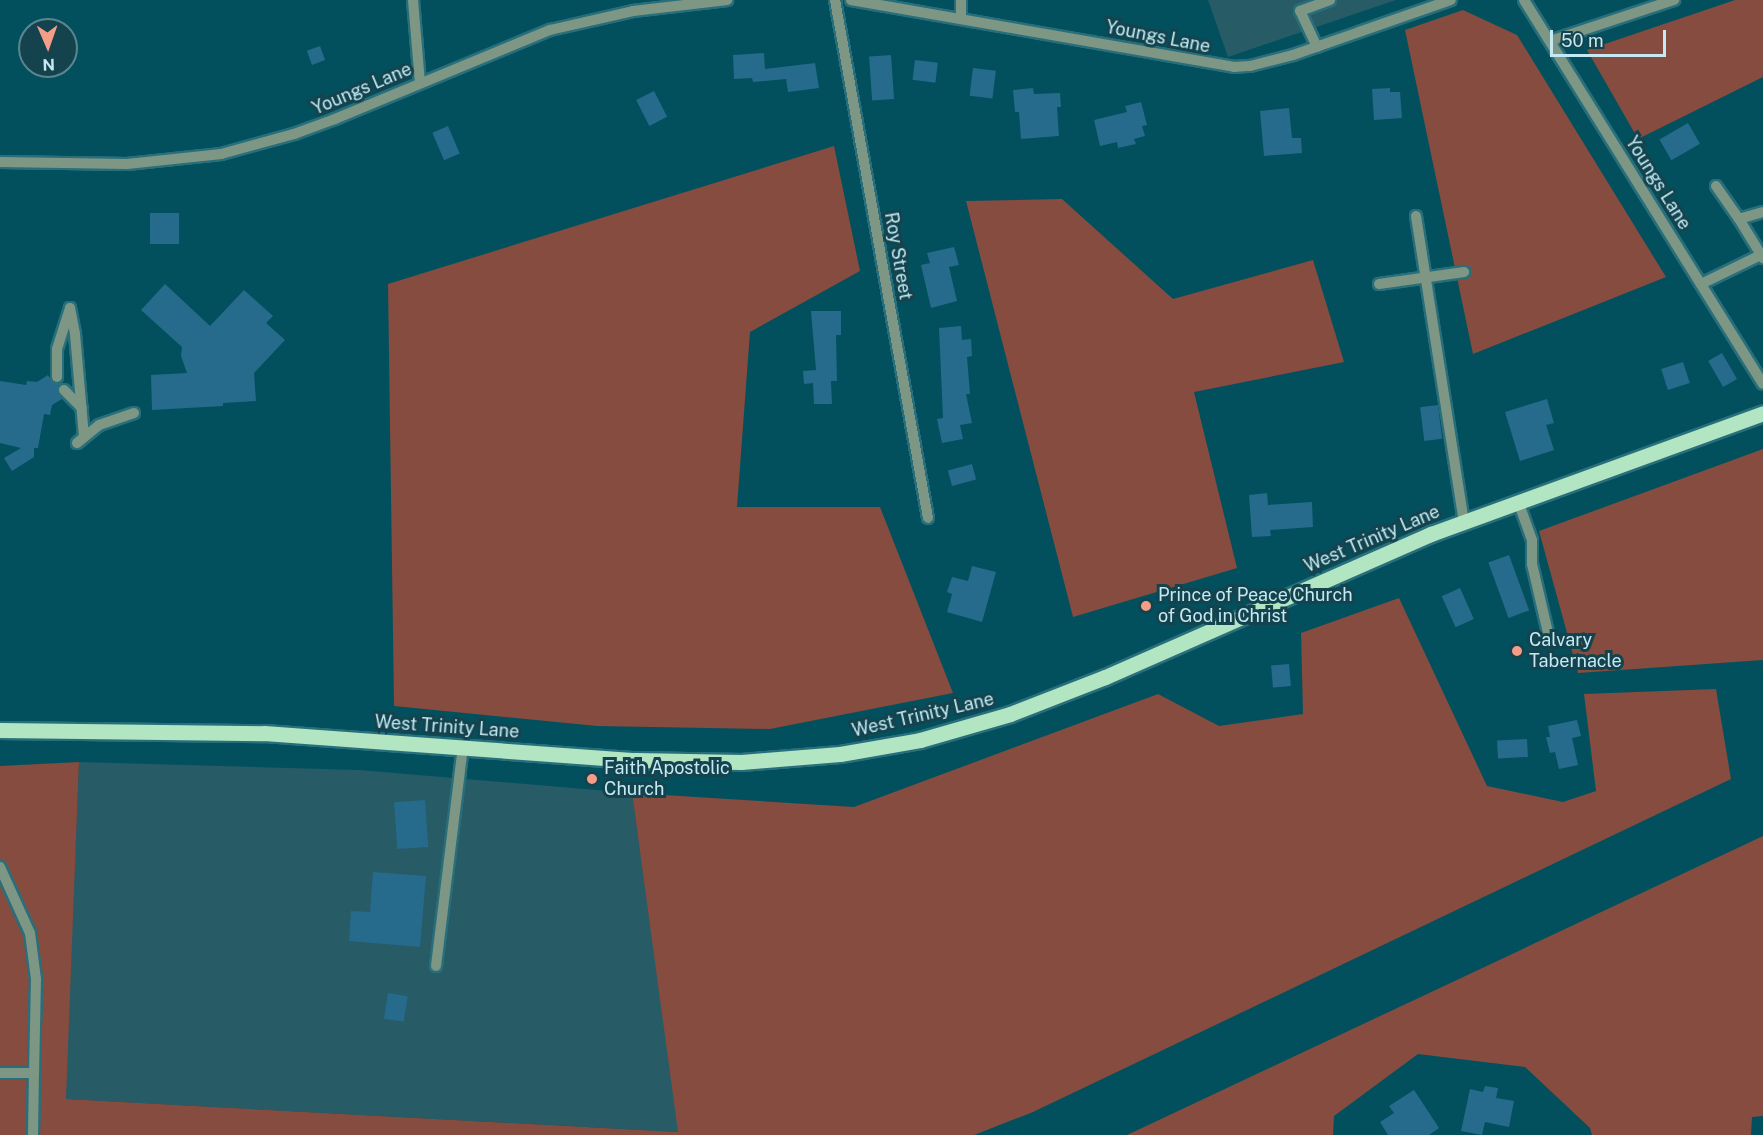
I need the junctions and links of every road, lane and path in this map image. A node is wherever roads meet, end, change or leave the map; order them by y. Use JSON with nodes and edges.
{"nodes":[{"id":1,"x":413,"y":0,"type":"edge"},
{"id":2,"x":727,"y":0,"type":"edge"},
{"id":3,"x":835,"y":0,"type":"edge"},
{"id":4,"x":851,"y":0,"type":"edge"},
{"id":5,"x":961,"y":0,"type":"edge"},
{"id":6,"x":1330,"y":0,"type":"edge"},
{"id":7,"x":1451,"y":0,"type":"edge"},
{"id":8,"x":1524,"y":0,"type":"edge"},
{"id":9,"x":1674,"y":0,"type":"edge"},
{"id":10,"x":960,"y":18,"type":"junction"},
{"id":11,"x":1550,"y":41,"type":"junction"},
{"id":12,"x":1317,"y":47,"type":"junction"},
{"id":13,"x":420,"y":83,"type":"junction"},
{"id":14,"x":0,"y":162,"type":"edge"},
{"id":15,"x":1716,"y":186,"type":"dead end"},
{"id":16,"x":1763,"y":212,"type":"edge"},
{"id":17,"x":1416,"y":216,"type":"dead end"},
{"id":18,"x":1739,"y":219,"type":"junction"},
{"id":19,"x":1762,"y":256,"type":"edge"},
{"id":20,"x":1464,"y":272,"type":"dead end"},
{"id":21,"x":1426,"y":278,"type":"junction"},
{"id":22,"x":1379,"y":284,"type":"dead end"},
{"id":23,"x":1701,"y":284,"type":"junction"},
{"id":24,"x":57,"y":377,"type":"dead end"},
{"id":25,"x":1763,"y":384,"type":"edge"},
{"id":26,"x":64,"y":390,"type":"dead end"},
{"id":27,"x":82,"y":408,"type":"junction"},
{"id":28,"x":134,"y":413,"type":"dead end"},
{"id":29,"x":1763,"y":413,"type":"edge"},
{"id":30,"x":1518,"y":501,"type":"junction"},
{"id":31,"x":928,"y":518,"type":"dead end"},
{"id":32,"x":1464,"y":521,"type":"junction"},
{"id":33,"x":1548,"y":633,"type":"dead end"},
{"id":34,"x":0,"y":730,"type":"edge"},
{"id":35,"x":463,"y":747,"type":"junction"},
{"id":36,"x":0,"y":867,"type":"edge"},
{"id":37,"x":436,"y":966,"type":"dead end"},
{"id":38,"x":0,"y":1073,"type":"edge"},
{"id":39,"x":34,"y":1073,"type":"junction"},
{"id":40,"x":33,"y":1135,"type":"edge"}],
"edges":[{"from":1,"to":13,"type":"street"},
{"from":2,"to":13,"type":"street","name":"Youngs Lane"},
{"from":3,"to":31,"type":"street","name":"Roy Street"},
{"from":4,"to":10,"type":"street","name":"Youngs Lane"},
{"from":5,"to":10,"type":"street"},
{"from":6,"to":12,"type":"street"},
{"from":7,"to":12,"type":"street","name":"Youngs Lane"},
{"from":8,"to":11,"type":"street","name":"Youngs Lane"},
{"from":9,"to":11,"type":"street"},
{"from":10,"to":12,"type":"street","name":"Youngs Lane"},
{"from":11,"to":23,"type":"street","name":"Youngs Lane"},
{"from":13,"to":14,"type":"street","name":"Youngs Lane"},
{"from":15,"to":18,"type":"street"},
{"from":16,"to":18,"type":"street"},
{"from":17,"to":21,"type":"street"},
{"from":18,"to":19,"type":"street"},
{"from":19,"to":23,"type":"street"},
{"from":20,"to":21,"type":"street"},
{"from":21,"to":22,"type":"street"},
{"from":21,"to":32,"type":"street"},
{"from":23,"to":25,"type":"street","name":"Youngs Lane"},
{"from":24,"to":27,"type":"street"},
{"from":26,"to":27,"type":"street"},
{"from":27,"to":28,"type":"street"},
{"from":29,"to":30,"type":"main road","name":"West Trinity Lane"},
{"from":30,"to":32,"type":"main road","name":"West Trinity Lane"},
{"from":30,"to":33,"type":"street"},
{"from":32,"to":35,"type":"main road","name":"West Trinity Lane"},
{"from":34,"to":35,"type":"main road","name":"West Trinity Lane"},
{"from":35,"to":37,"type":"street"},
{"from":36,"to":39,"type":"street"},
{"from":38,"to":39,"type":"street"},
{"from":39,"to":40,"type":"street"}]}
